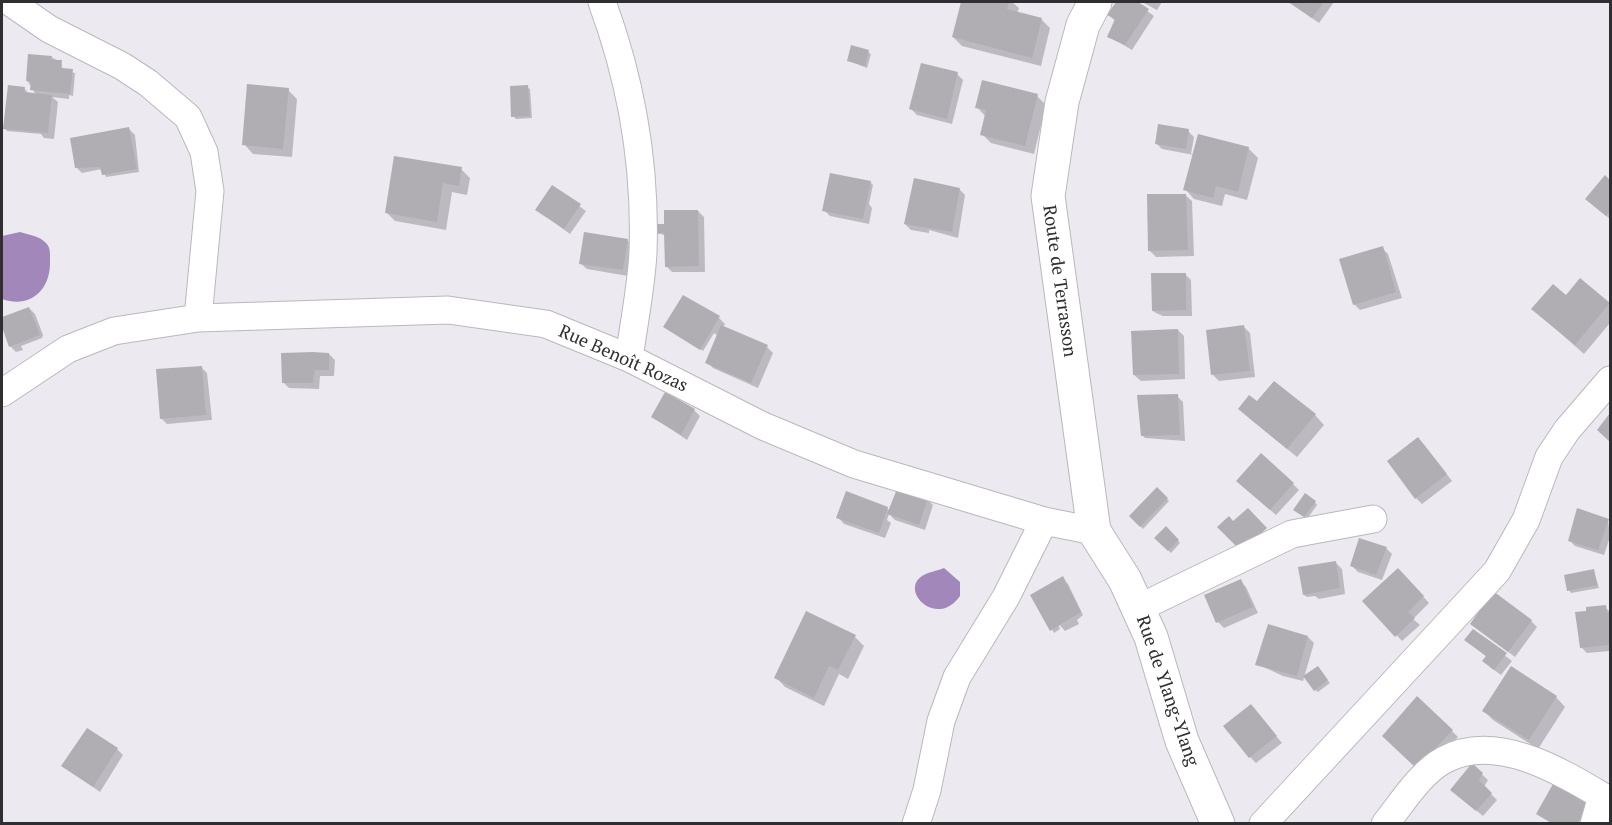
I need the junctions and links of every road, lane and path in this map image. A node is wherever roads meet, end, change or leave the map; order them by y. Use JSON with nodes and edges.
{"nodes":[{"id":1,"x":10,"y":2,"type":"edge"},
{"id":2,"x":602,"y":2,"type":"edge"},
{"id":3,"x":1095,"y":2,"type":"edge"},
{"id":4,"x":198,"y":318,"type":"junction"},
{"id":5,"x":629,"y":358,"type":"junction"},
{"id":6,"x":1611,"y":380,"type":"edge"},
{"id":7,"x":2,"y":393,"type":"edge"},
{"id":8,"x":1373,"y":519,"type":"dead end"},
{"id":9,"x":1044,"y":521,"type":"junction"},
{"id":10,"x":1094,"y":531,"type":"junction"},
{"id":11,"x":1139,"y":608,"type":"junction"},
{"id":12,"x":916,"y":824,"type":"edge"},
{"id":13,"x":1218,"y":824,"type":"edge"},
{"id":14,"x":1263,"y":824,"type":"edge"},
{"id":15,"x":1385,"y":824,"type":"edge"},
{"id":16,"x":1594,"y":824,"type":"edge"}],
"edges":[{"from":1,"to":4,"type":"street"},
{"from":2,"to":5,"type":"street"},
{"from":3,"to":10,"type":"street","name":"Route de Terrasson"},
{"from":4,"to":5,"type":"street","name":"Rue Benoît Rozas"},
{"from":4,"to":7,"type":"street","name":"Rue Benoît Rozas"},
{"from":5,"to":9,"type":"street","name":"Rue Benoît Rozas"},
{"from":6,"to":14,"type":"street"},
{"from":8,"to":11,"type":"street"},
{"from":9,"to":10,"type":"street","name":"Rue Benoît Rozas"},
{"from":9,"to":12,"type":"street"},
{"from":10,"to":11,"type":"street","name":"Rue de Ylang-Ylang"},
{"from":11,"to":13,"type":"street","name":"Rue de Ylang-Ylang"},
{"from":15,"to":16,"type":"street"}]}
